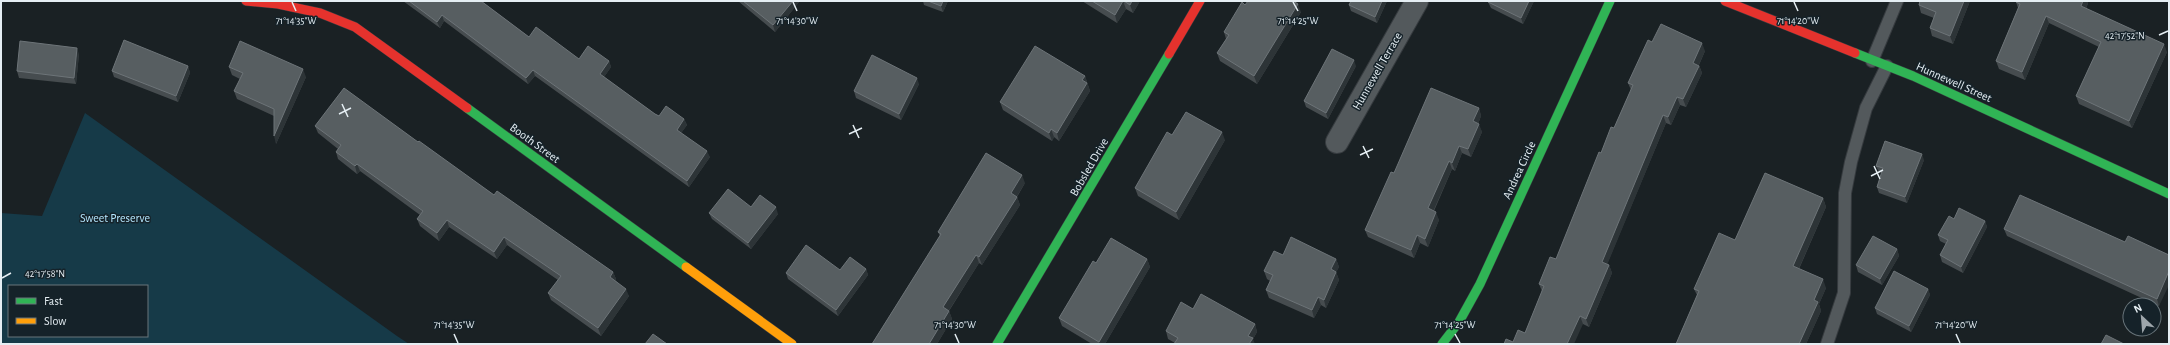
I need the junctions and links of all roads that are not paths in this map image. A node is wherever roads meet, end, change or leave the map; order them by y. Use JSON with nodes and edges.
{"nodes":[{"id":1,"x":246,"y":1,"type":"edge"},
{"id":2,"x":1200,"y":1,"type":"edge"},
{"id":3,"x":1417,"y":1,"type":"edge"},
{"id":4,"x":1610,"y":1,"type":"edge"},
{"id":5,"x":1725,"y":1,"type":"edge"},
{"id":6,"x":1897,"y":1,"type":"edge"},
{"id":7,"x":1872,"y":60,"type":"junction"},
{"id":8,"x":1887,"y":66,"type":"junction"},
{"id":9,"x":1337,"y":142,"type":"dead end"},
{"id":10,"x":2169,"y":194,"type":"edge"},
{"id":11,"x":792,"y":344,"type":"edge"},
{"id":12,"x":998,"y":344,"type":"edge"},
{"id":13,"x":1442,"y":344,"type":"edge"},
{"id":14,"x":1827,"y":344,"type":"edge"}],
"edges":[{"from":1,"to":11,"type":"street","name":"Booth Street"},
{"from":2,"to":12,"type":"street","name":"Bobsled Drive"},
{"from":3,"to":9,"type":"street","name":"Hunnewell Terrace"},
{"from":4,"to":13,"type":"street","name":"Andrea Circle"},
{"from":5,"to":7,"type":"street","name":"Hunnewell Street"},
{"from":6,"to":7,"type":"lane"},
{"from":7,"to":8,"type":"street","name":"Hunnewell Street"},
{"from":8,"to":10,"type":"street","name":"Hunnewell Street"},
{"from":8,"to":14,"type":"lane"}]}
